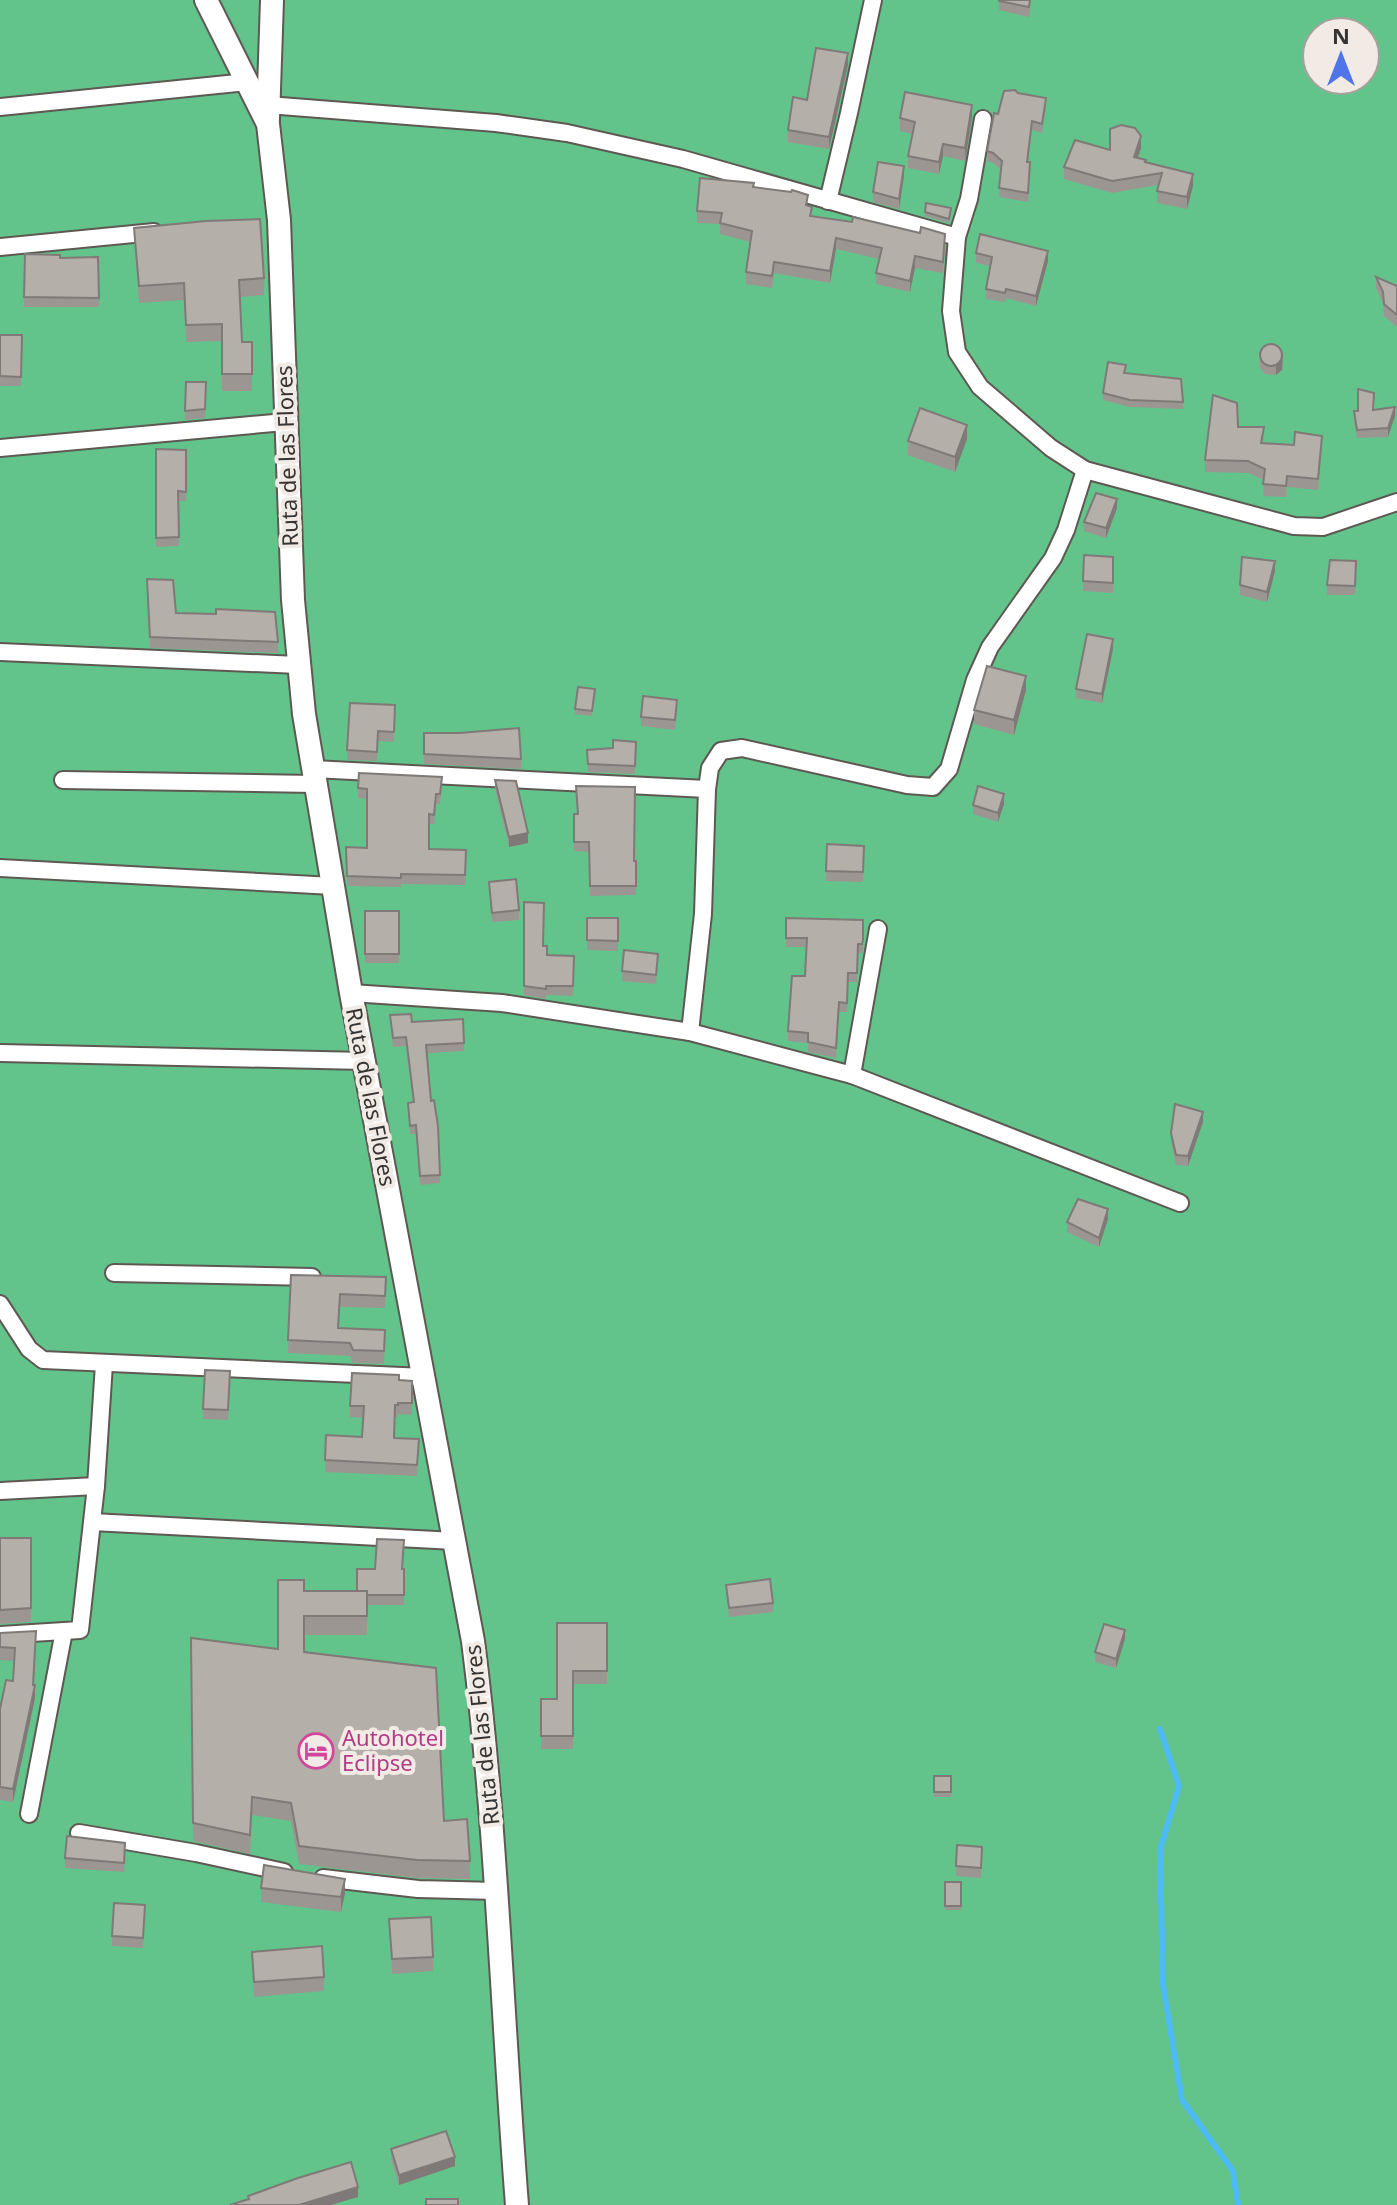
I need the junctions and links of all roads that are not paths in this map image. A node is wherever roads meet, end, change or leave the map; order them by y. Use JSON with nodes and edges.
{"nodes":[{"id":1,"x":206,"y":0,"type":"edge"},
{"id":2,"x":272,"y":0,"type":"edge"},
{"id":3,"x":873,"y":0,"type":"edge"},
{"id":4,"x":247,"y":82,"type":"junction"},
{"id":5,"x":0,"y":107,"type":"edge"},
{"id":6,"x":268,"y":114,"type":"junction"},
{"id":7,"x":983,"y":119,"type":"dead end"},
{"id":8,"x":828,"y":201,"type":"junction"},
{"id":9,"x":171,"y":230,"type":"edge"},
{"id":10,"x":957,"y":237,"type":"junction"},
{"id":11,"x":0,"y":247,"type":"edge"},
{"id":12,"x":285,"y":422,"type":"junction"},
{"id":13,"x":0,"y":448,"type":"edge"},
{"id":14,"x":1085,"y":470,"type":"junction"},
{"id":15,"x":1397,"y":502,"type":"edge"},
{"id":16,"x":0,"y":652,"type":"edge"},
{"id":17,"x":298,"y":665,"type":"junction"},
{"id":18,"x":314,"y":776,"type":"junction"},
{"id":19,"x":63,"y":780,"type":"dead end"},
{"id":20,"x":707,"y":789,"type":"junction"},
{"id":21,"x":0,"y":868,"type":"edge"},
{"id":22,"x":333,"y":886,"type":"junction"},
{"id":23,"x":878,"y":929,"type":"dead end"},
{"id":24,"x":351,"y":993,"type":"junction"},
{"id":25,"x":690,"y":1032,"type":"junction"},
{"id":26,"x":0,"y":1053,"type":"edge"},
{"id":27,"x":364,"y":1061,"type":"junction"},
{"id":28,"x":852,"y":1075,"type":"junction"},
{"id":29,"x":1180,"y":1203,"type":"dead end"},
{"id":30,"x":114,"y":1273,"type":"dead end"},
{"id":31,"x":329,"y":1277,"type":"edge"},
{"id":32,"x":0,"y":1304,"type":"edge"},
{"id":33,"x":104,"y":1364,"type":"junction"},
{"id":34,"x":425,"y":1377,"type":"junction"},
{"id":35,"x":96,"y":1486,"type":"junction"},
{"id":36,"x":0,"y":1491,"type":"edge"},
{"id":37,"x":92,"y":1522,"type":"junction"},
{"id":38,"x":455,"y":1541,"type":"junction"},
{"id":39,"x":64,"y":1631,"type":"junction"},
{"id":40,"x":0,"y":1635,"type":"edge"},
{"id":41,"x":29,"y":1814,"type":"dead end"},
{"id":42,"x":79,"y":1833,"type":"dead end"},
{"id":43,"x":496,"y":1891,"type":"junction"},
{"id":44,"x":517,"y":2205,"type":"edge"}],
"edges":[{"from":1,"to":4,"type":"main road","name":"Ruta de las Flores"},
{"from":2,"to":6,"type":"main road"},
{"from":3,"to":8,"type":"street"},
{"from":4,"to":5,"type":"street"},
{"from":4,"to":6,"type":"main road","name":"Ruta de las Flores"},
{"from":6,"to":8,"type":"street"},
{"from":6,"to":12,"type":"main road","name":"Ruta de las Flores"},
{"from":7,"to":10,"type":"street"},
{"from":8,"to":10,"type":"street"},
{"from":9,"to":11,"type":"street"},
{"from":10,"to":14,"type":"street"},
{"from":12,"to":13,"type":"street"},
{"from":12,"to":17,"type":"main road","name":"Ruta de las Flores"},
{"from":14,"to":15,"type":"street"},
{"from":14,"to":20,"type":"street"},
{"from":16,"to":17,"type":"street"},
{"from":17,"to":18,"type":"main road","name":"Ruta de las Flores"},
{"from":18,"to":19,"type":"street"},
{"from":18,"to":20,"type":"street"},
{"from":18,"to":22,"type":"main road","name":"Ruta de las Flores"},
{"from":20,"to":25,"type":"street"},
{"from":21,"to":22,"type":"street"},
{"from":22,"to":24,"type":"main road","name":"Ruta de las Flores"},
{"from":23,"to":28,"type":"street"},
{"from":24,"to":25,"type":"street"},
{"from":24,"to":27,"type":"main road","name":"Ruta de las Flores"},
{"from":25,"to":28,"type":"street"},
{"from":26,"to":27,"type":"street"},
{"from":27,"to":34,"type":"main road","name":"Ruta de las Flores"},
{"from":28,"to":29,"type":"street"},
{"from":30,"to":31,"type":"street"},
{"from":32,"to":33,"type":"street"},
{"from":33,"to":34,"type":"street"},
{"from":33,"to":35,"type":"street"},
{"from":34,"to":38,"type":"main road","name":"Ruta de las Flores"},
{"from":35,"to":36,"type":"street"},
{"from":35,"to":37,"type":"street"},
{"from":37,"to":38,"type":"street"},
{"from":37,"to":39,"type":"street"},
{"from":38,"to":43,"type":"main road","name":"Ruta de las Flores"},
{"from":39,"to":40,"type":"street"},
{"from":39,"to":41,"type":"street"},
{"from":42,"to":43,"type":"street"},
{"from":43,"to":44,"type":"main road","name":"Ruta de las Flores"}]}
